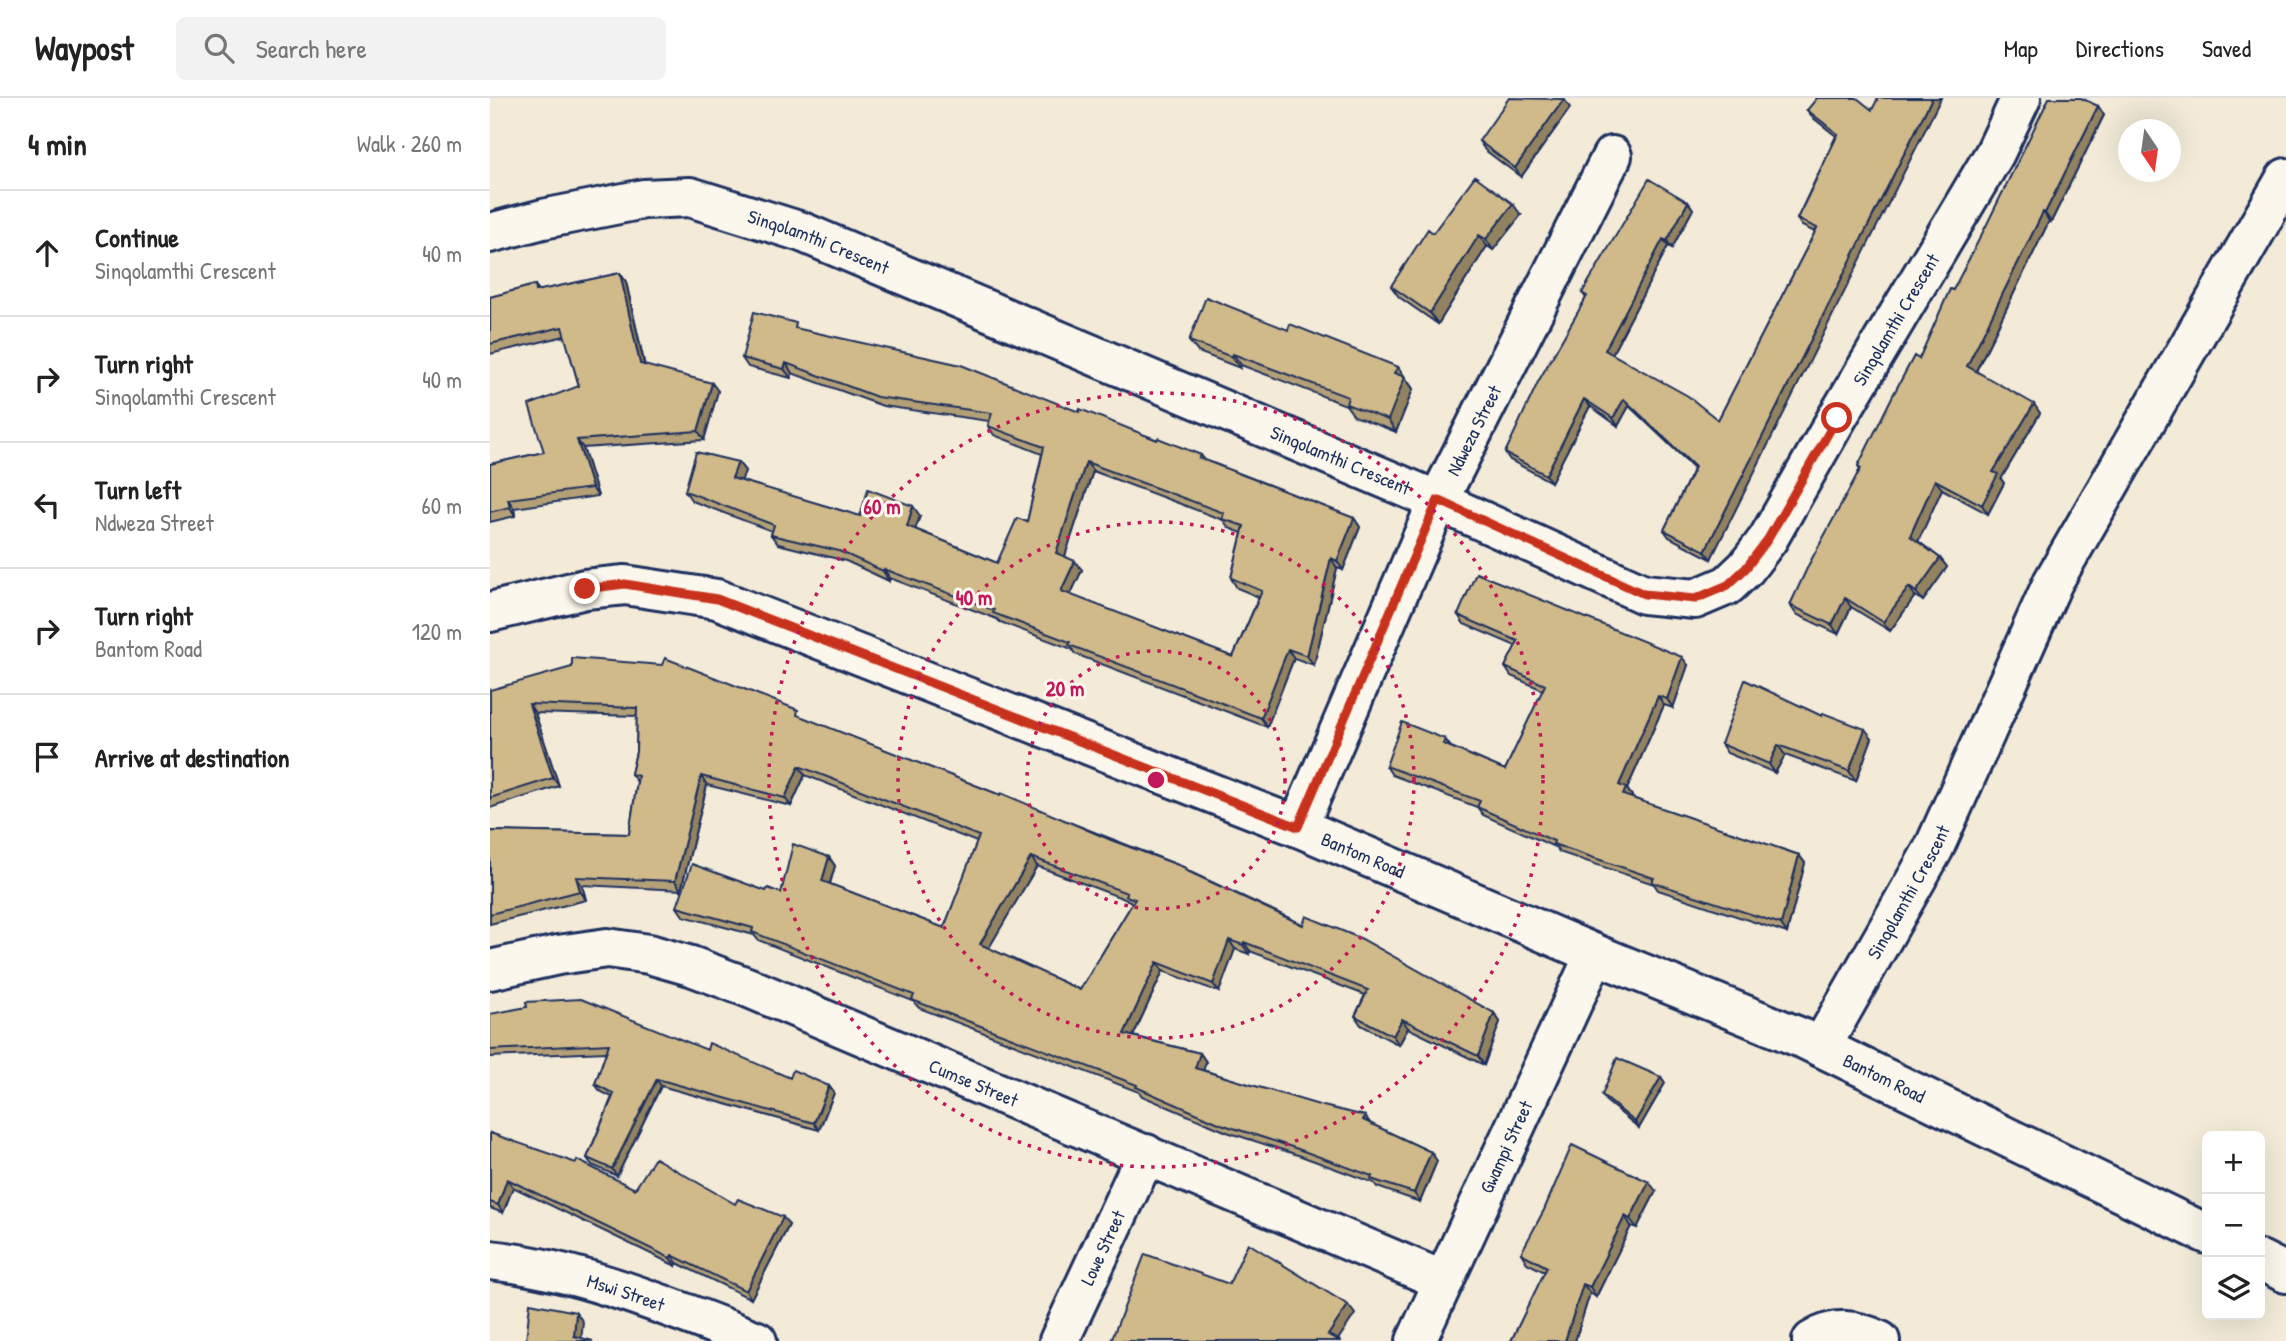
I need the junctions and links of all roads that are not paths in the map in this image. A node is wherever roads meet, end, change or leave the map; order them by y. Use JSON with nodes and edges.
{"nodes":[{"id":1,"x":2021,"y":98,"type":"edge"},
{"id":2,"x":1612,"y":156,"type":"dead end"},
{"id":3,"x":2286,"y":178,"type":"edge"},
{"id":4,"x":490,"y":233,"type":"edge"},
{"id":5,"x":1438,"y":500,"type":"junction"},
{"id":6,"x":490,"y":612,"type":"edge"},
{"id":7,"x":1298,"y":827,"type":"junction"},
{"id":8,"x":1595,"y":954,"type":"junction"},
{"id":9,"x":490,"y":970,"type":"edge"},
{"id":10,"x":1821,"y":1047,"type":"junction"},
{"id":11,"x":1146,"y":1154,"type":"junction"},
{"id":12,"x":2202,"y":1232,"type":"edge"},
{"id":13,"x":490,"y":1260,"type":"edge"},
{"id":14,"x":2265,"y":1262,"type":"edge"},
{"id":15,"x":2286,"y":1273,"type":"edge"},
{"id":16,"x":1444,"y":1281,"type":"junction"},
{"id":17,"x":757,"y":1341,"type":"edge"},
{"id":18,"x":1059,"y":1341,"type":"edge"},
{"id":19,"x":1416,"y":1341,"type":"edge"},
{"id":20,"x":1812,"y":1341,"type":"edge"},
{"id":21,"x":1880,"y":1341,"type":"edge"}],
"edges":[{"from":1,"to":5,"type":"street","name":"Sinqolamthi Crescent"},
{"from":2,"to":5,"type":"street","name":"Ndweza Street"},
{"from":3,"to":10,"type":"street","name":"Sinqolamthi Crescent"},
{"from":4,"to":5,"type":"street","name":"Sinqolamthi Crescent"},
{"from":5,"to":7,"type":"street","name":"Ndweza Street"},
{"from":6,"to":7,"type":"street","name":"Bantom Road"},
{"from":7,"to":8,"type":"street","name":"Bantom Road"},
{"from":8,"to":10,"type":"street","name":"Bantom Road"},
{"from":8,"to":16,"type":"street","name":"Gwampi Street"},
{"from":9,"to":11,"type":"street","name":"Cumse Street"},
{"from":10,"to":12,"type":"street","name":"Bantom Road"},
{"from":11,"to":16,"type":"street","name":"Cumse Street"},
{"from":11,"to":18,"type":"street","name":"Lowe Street"},
{"from":13,"to":17,"type":"street","name":"Mswi Street"},
{"from":14,"to":15,"type":"street"},
{"from":16,"to":19,"type":"street","name":"Gwampi Street"},
{"from":20,"to":21,"type":"street"}]}
